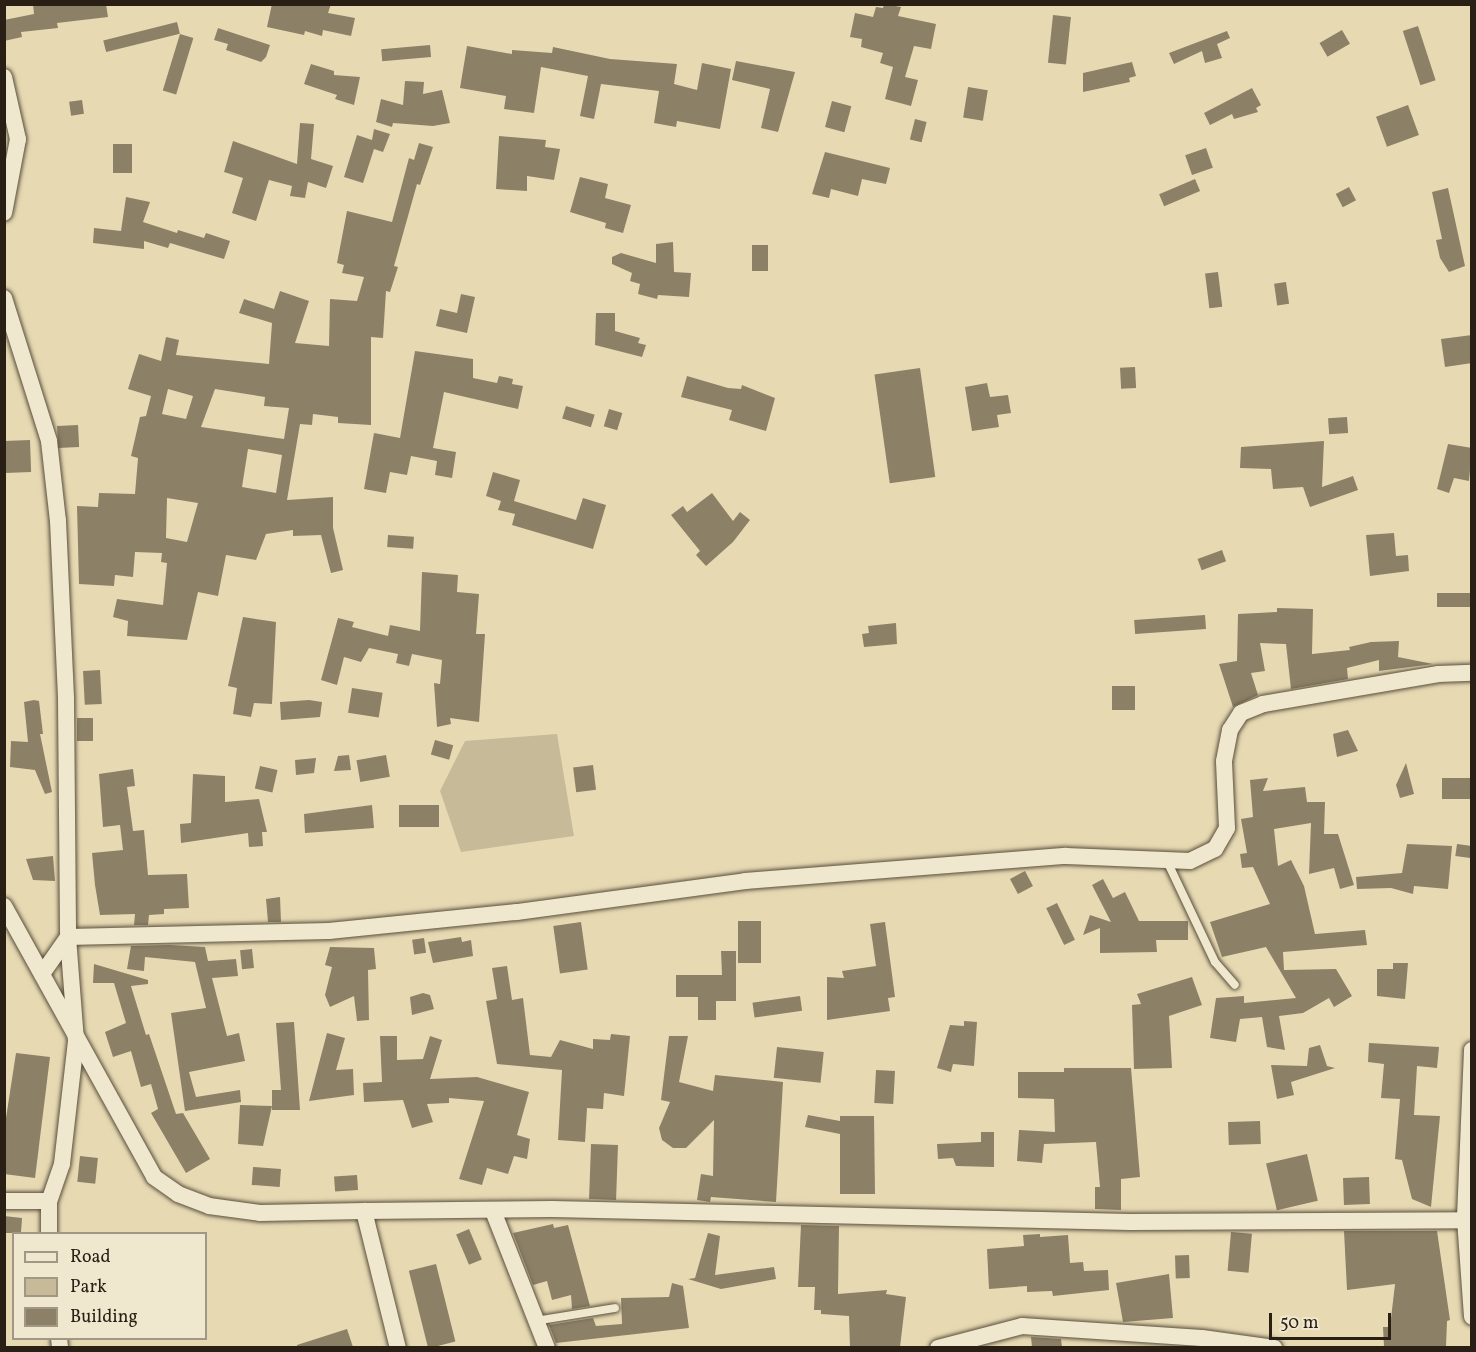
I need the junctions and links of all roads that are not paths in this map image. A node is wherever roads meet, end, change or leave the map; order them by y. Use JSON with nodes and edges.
{"nodes":[{"id":1,"x":4,"y":77,"type":"edge"},
{"id":2,"x":4,"y":213,"type":"edge"},
{"id":3,"x":4,"y":298,"type":"edge"},
{"id":4,"x":1472,"y":673,"type":"edge"},
{"id":5,"x":1167,"y":860,"type":"junction"},
{"id":6,"x":4,"y":906,"type":"edge"},
{"id":7,"x":68,"y":937,"type":"junction"},
{"id":8,"x":42,"y":974,"type":"junction"},
{"id":9,"x":1235,"y":985,"type":"dead end"},
{"id":10,"x":76,"y":1041,"type":"junction"},
{"id":11,"x":1472,"y":1050,"type":"edge"},
{"id":12,"x":4,"y":1201,"type":"edge"},
{"id":13,"x":49,"y":1201,"type":"junction"},
{"id":14,"x":364,"y":1211,"type":"junction"},
{"id":15,"x":493,"y":1211,"type":"junction"},
{"id":16,"x":1468,"y":1220,"type":"edge"},
{"id":17,"x":50,"y":1232,"type":"edge"},
{"id":18,"x":615,"y":1308,"type":"dead end"},
{"id":19,"x":1472,"y":1317,"type":"edge"},
{"id":20,"x":534,"y":1321,"type":"junction"},
{"id":21,"x":398,"y":1347,"type":"edge"},
{"id":22,"x":547,"y":1347,"type":"edge"},
{"id":23,"x":938,"y":1347,"type":"edge"},
{"id":24,"x":1274,"y":1347,"type":"edge"}],
"edges":[{"from":1,"to":2,"type":"street"},
{"from":3,"to":7,"type":"street"},
{"from":4,"to":5,"type":"street"},
{"from":5,"to":7,"type":"street"},
{"from":5,"to":9,"type":"lane"},
{"from":6,"to":8,"type":"street"},
{"from":7,"to":8,"type":"street"},
{"from":7,"to":10,"type":"street"},
{"from":8,"to":10,"type":"street"},
{"from":10,"to":13,"type":"street"},
{"from":10,"to":14,"type":"street"},
{"from":11,"to":16,"type":"street"},
{"from":12,"to":13,"type":"street"},
{"from":13,"to":17,"type":"street"},
{"from":14,"to":15,"type":"street"},
{"from":14,"to":21,"type":"street"},
{"from":15,"to":16,"type":"street"},
{"from":15,"to":20,"type":"street"},
{"from":16,"to":19,"type":"street"},
{"from":18,"to":20,"type":"lane"},
{"from":20,"to":22,"type":"street"},
{"from":23,"to":24,"type":"street"}]}
